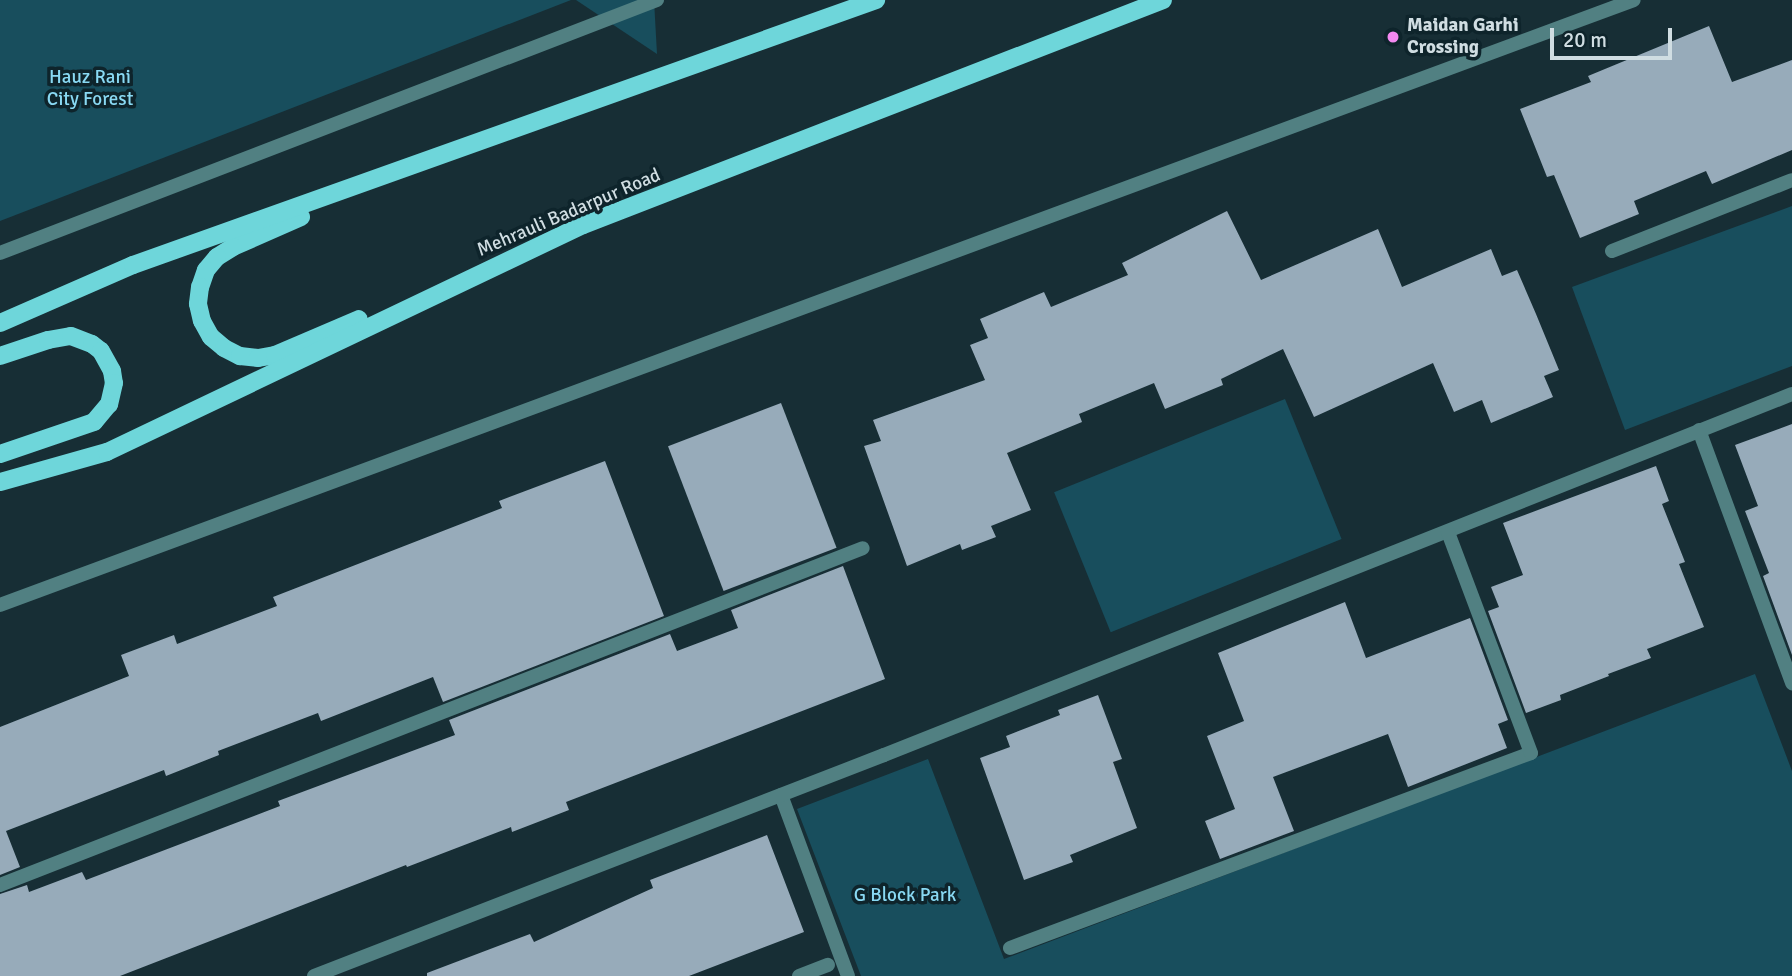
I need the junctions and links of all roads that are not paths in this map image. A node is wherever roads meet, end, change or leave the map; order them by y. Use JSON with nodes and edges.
{"nodes":[{"id":1,"x":657,"y":0,"type":"edge"},
{"id":2,"x":876,"y":0,"type":"edge"},
{"id":3,"x":1163,"y":0,"type":"edge"},
{"id":4,"x":1634,"y":0,"type":"edge"},
{"id":5,"x":429,"y":160,"type":"junction"},
{"id":6,"x":1792,"y":180,"type":"edge"},
{"id":7,"x":583,"y":225,"type":"junction"},
{"id":8,"x":1612,"y":251,"type":"dead end"},
{"id":9,"x":0,"y":253,"type":"edge"},
{"id":10,"x":0,"y":323,"type":"edge"},
{"id":11,"x":0,"y":356,"type":"edge"},
{"id":12,"x":1792,"y":394,"type":"edge"},
{"id":13,"x":1699,"y":430,"type":"junction"},
{"id":14,"x":0,"y":454,"type":"edge"},
{"id":15,"x":0,"y":482,"type":"edge"},
{"id":16,"x":1448,"y":531,"type":"junction"},
{"id":17,"x":863,"y":548,"type":"dead end"},
{"id":18,"x":0,"y":605,"type":"edge"},
{"id":19,"x":1792,"y":683,"type":"edge"},
{"id":20,"x":781,"y":795,"type":"junction"},
{"id":21,"x":0,"y":885,"type":"edge"},
{"id":22,"x":1010,"y":947,"type":"dead end"},
{"id":23,"x":828,"y":965,"type":"dead end"},
{"id":24,"x":314,"y":976,"type":"edge"},
{"id":25,"x":799,"y":976,"type":"edge"},
{"id":26,"x":848,"y":976,"type":"edge"}],
"edges":[{"from":1,"to":9,"type":"street"},
{"from":2,"to":5,"type":"main road"},
{"from":3,"to":7,"type":"main road","name":"Mehrauli Badarpur Road"},
{"from":4,"to":18,"type":"street"},
{"from":5,"to":7,"type":"main road"},
{"from":5,"to":10,"type":"main road"},
{"from":6,"to":8,"type":"street"},
{"from":7,"to":15,"type":"main road","name":"Mehrauli Badarpur Road"},
{"from":11,"to":14,"type":"main road"},
{"from":12,"to":13,"type":"street"},
{"from":13,"to":16,"type":"street"},
{"from":13,"to":19,"type":"street"},
{"from":16,"to":20,"type":"street"},
{"from":16,"to":22,"type":"street"},
{"from":17,"to":21,"type":"street"},
{"from":20,"to":24,"type":"street"},
{"from":20,"to":26,"type":"street"},
{"from":23,"to":25,"type":"street"}]}
